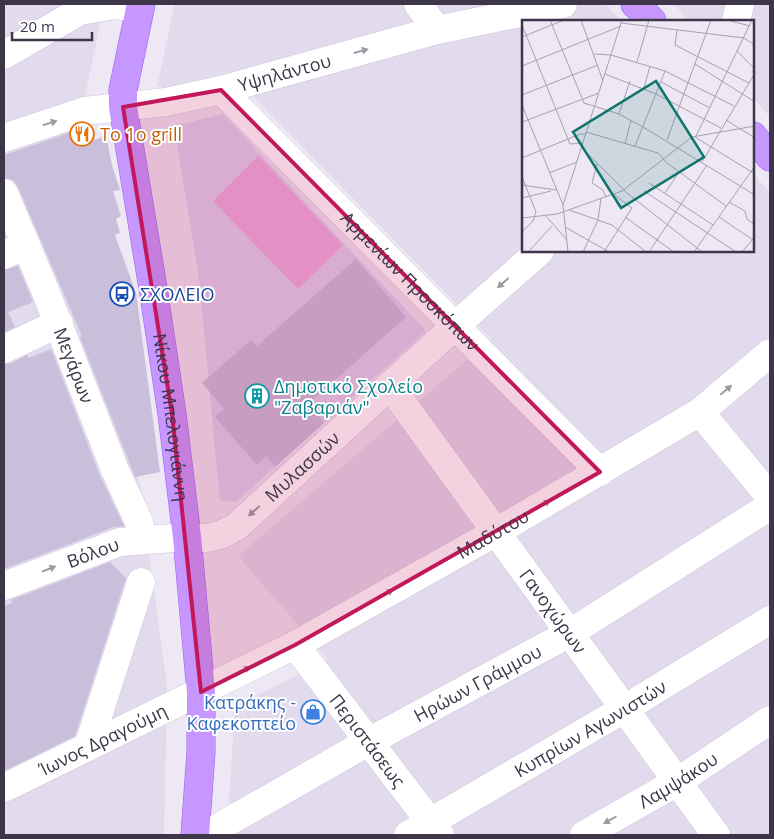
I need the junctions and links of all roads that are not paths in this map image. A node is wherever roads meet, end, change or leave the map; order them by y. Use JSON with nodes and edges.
{"nodes":[{"id":1,"x":418,"y":4,"type":"edge"},
{"id":2,"x":563,"y":4,"type":"edge"},
{"id":3,"x":740,"y":4,"type":"edge"},
{"id":4,"x":141,"y":6,"type":"edge"},
{"id":5,"x":736,"y":20,"type":"edge"},
{"id":6,"x":437,"y":30,"type":"junction"},
{"id":7,"x":4,"y":55,"type":"edge"},
{"id":8,"x":221,"y":90,"type":"junction"},
{"id":9,"x":123,"y":108,"type":"junction"},
{"id":10,"x":754,"y":137,"type":"edge"},
{"id":11,"x":4,"y":138,"type":"edge"},
{"id":12,"x":770,"y":157,"type":"edge"},
{"id":13,"x":4,"y":193,"type":"edge"},
{"id":14,"x":15,"y":250,"type":"edge"},
{"id":15,"x":539,"y":252,"type":"edge"},
{"id":16,"x":59,"y":324,"type":"junction"},
{"id":17,"x":456,"y":325,"type":"junction"},
{"id":18,"x":4,"y":349,"type":"edge"},
{"id":19,"x":770,"y":353,"type":"edge"},
{"id":20,"x":390,"y":386,"type":"junction"},
{"id":21,"x":700,"y":412,"type":"junction"},
{"id":22,"x":600,"y":472,"type":"junction"},
{"id":23,"x":770,"y":497,"type":"edge"},
{"id":24,"x":770,"y":506,"type":"edge"},
{"id":25,"x":496,"y":532,"type":"junction"},
{"id":26,"x":187,"y":536,"type":"junction"},
{"id":27,"x":142,"y":540,"type":"junction"},
{"id":28,"x":141,"y":582,"type":"dead end"},
{"id":29,"x":4,"y":586,"type":"edge"},
{"id":30,"x":770,"y":620,"type":"edge"},
{"id":31,"x":570,"y":633,"type":"junction"},
{"id":32,"x":295,"y":645,"type":"junction"},
{"id":33,"x":201,"y":692,"type":"junction"},
{"id":34,"x":624,"y":709,"type":"junction"},
{"id":35,"x":770,"y":720,"type":"edge"},
{"id":36,"x":368,"y":742,"type":"junction"},
{"id":37,"x":88,"y":747,"type":"junction"},
{"id":38,"x":677,"y":782,"type":"junction"},
{"id":39,"x":4,"y":788,"type":"edge"},
{"id":40,"x":426,"y":831,"type":"edge"},
{"id":41,"x":195,"y":835,"type":"edge"},
{"id":42,"x":205,"y":835,"type":"edge"},
{"id":43,"x":584,"y":835,"type":"edge"},
{"id":44,"x":716,"y":835,"type":"edge"}],
"edges":[{"from":1,"to":6,"type":"street"},
{"from":2,"to":6,"type":"street","name":"Υψηλάντου"},
{"from":3,"to":5,"type":"street"},
{"from":4,"to":7,"type":"street"},
{"from":4,"to":9,"type":"main road","name":"Νίκου Μπελογιάννη"},
{"from":8,"to":6,"type":"street","name":"Υψηλάντου","one_way":true},
{"from":8,"to":9,"type":"street","name":"Υψηλάντου"},
{"from":8,"to":17,"type":"street","name":"Αρμενίων Προσκόπων"},
{"from":11,"to":9,"type":"street","name":"Υψηλάντου","one_way":true},
{"from":9,"to":26,"type":"main road","name":"Νίκου Μπελογιάννη"},
{"from":10,"to":12,"type":"main road"},
{"from":13,"to":14,"type":"street","name":"Μεγάρων"},
{"from":14,"to":16,"type":"street","name":"Μεγάρων"},
{"from":15,"to":17,"type":"street","name":"Μυλασσών","one_way":true},
{"from":16,"to":18,"type":"street"},
{"from":16,"to":27,"type":"street","name":"Μεγάρων"},
{"from":17,"to":20,"type":"street","name":"Μυλασσών"},
{"from":17,"to":22,"type":"street","name":"Αρμενίων Προσκόπων"},
{"from":21,"to":19,"type":"street","name":"Μαδύτου","one_way":true},
{"from":20,"to":25,"type":"street","name":"Γανοχώρων"},
{"from":20,"to":26,"type":"street","name":"Μυλασσών","one_way":true},
{"from":21,"to":22,"type":"street","name":"Μαδύτου"},
{"from":21,"to":23,"type":"street"},
{"from":25,"to":22,"type":"street","name":"Μαδύτου","one_way":true},
{"from":24,"to":31,"type":"street","name":"Ηρώων Γράμμου"},
{"from":25,"to":31,"type":"street","name":"Γανοχώρων"},
{"from":32,"to":25,"type":"street","name":"Μαδύτου","one_way":true},
{"from":26,"to":27,"type":"street","name":"Βόλου"},
{"from":26,"to":33,"type":"main road","name":"Νίκου Μπελογιάννη"},
{"from":29,"to":27,"type":"street","name":"Βόλου","one_way":true},
{"from":28,"to":37,"type":"street"},
{"from":30,"to":34,"type":"street","name":"Κυπρίων Αγωνιστών"},
{"from":31,"to":34,"type":"street","name":"Γανοχώρων"},
{"from":31,"to":36,"type":"street","name":"Ηρώων Γράμμου"},
{"from":33,"to":32,"type":"street","name":"Μαδύτου","one_way":true},
{"from":32,"to":36,"type":"street","name":"Περιστάσεως"},
{"from":33,"to":37,"type":"street","name":"Ίωνος Δραγούμη"},
{"from":33,"to":41,"type":"main road","name":"Νίκου Μπελογιάννη"},
{"from":34,"to":38,"type":"street","name":"Γανοχώρων"},
{"from":34,"to":40,"type":"street","name":"Κυπρίων Αγωνιστών"},
{"from":35,"to":38,"type":"street","name":"Λαμψάκου"},
{"from":36,"to":40,"type":"street","name":"Περιστάσεως"},
{"from":36,"to":42,"type":"street","name":"Ηρώων Γράμμου"},
{"from":37,"to":39,"type":"street","name":"Ίωνος Δραγούμη"},
{"from":38,"to":43,"type":"street","name":"Λαμψάκου","one_way":true},
{"from":38,"to":44,"type":"street","name":"Γανοχώρων"}]}
